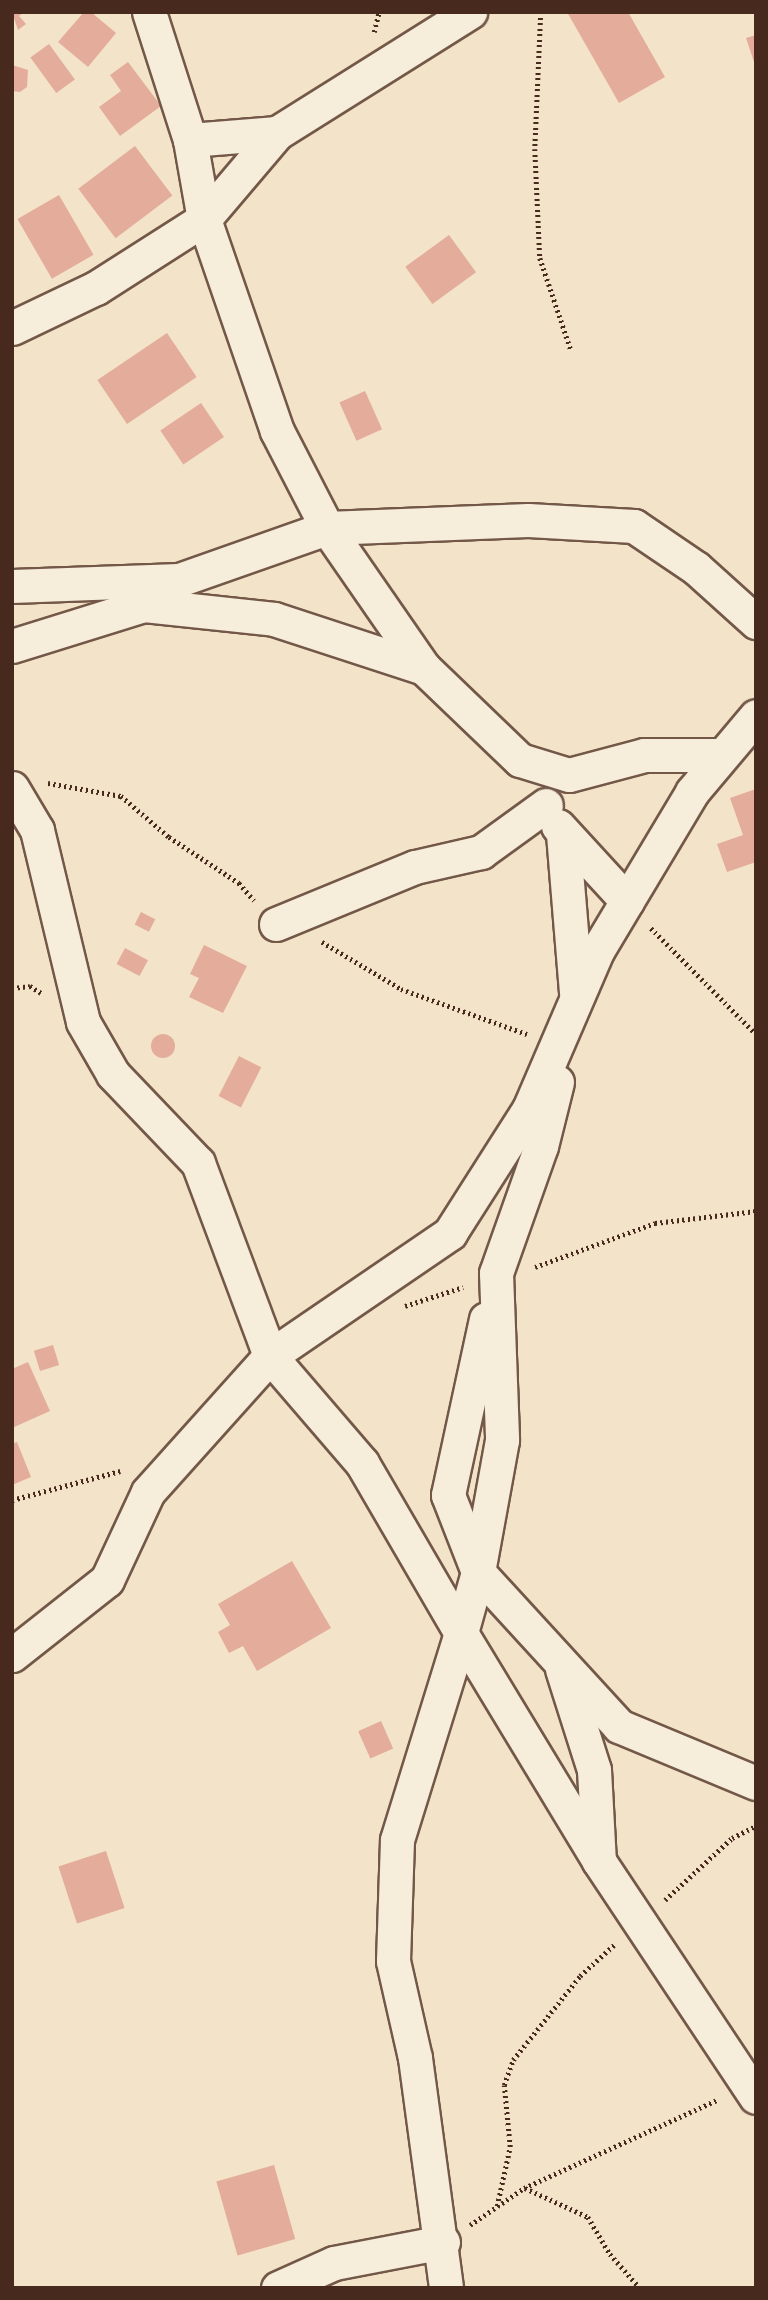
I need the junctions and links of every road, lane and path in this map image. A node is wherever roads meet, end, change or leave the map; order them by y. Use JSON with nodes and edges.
{"nodes":[{"id":1,"x":149,"y":12,"type":"edge"},
{"id":2,"x":470,"y":12,"type":"edge"},
{"id":3,"x":541,"y":12,"type":"edge"},
{"id":4,"x":277,"y":133,"type":"junction"},
{"id":5,"x":190,"y":140,"type":"junction"},
{"id":6,"x":204,"y":219,"type":"junction"},
{"id":7,"x":12,"y":328,"type":"edge"},
{"id":8,"x":572,"y":350,"type":"dead end"},
{"id":9,"x":327,"y":528,"type":"junction"},
{"id":10,"x":12,"y":586,"type":"edge"},
{"id":11,"x":756,"y":622,"type":"edge"},
{"id":12,"x":12,"y":646,"type":"edge"},
{"id":13,"x":424,"y":668,"type":"junction"},
{"id":14,"x":756,"y":716,"type":"edge"},
{"id":15,"x":721,"y":755,"type":"junction"},
{"id":16,"x":520,"y":760,"type":"junction"},
{"id":17,"x":12,"y":788,"type":"edge"},
{"id":18,"x":546,"y":805,"type":"junction"},
{"id":19,"x":562,"y":834,"type":"junction"},
{"id":20,"x":627,"y":901,"type":"junction"},
{"id":21,"x":276,"y":924,"type":"dead end"},
{"id":22,"x":577,"y":998,"type":"junction"},
{"id":23,"x":750,"y":1023,"type":"junction"},
{"id":24,"x":756,"y":1026,"type":"edge"},
{"id":25,"x":756,"y":1034,"type":"edge"},
{"id":26,"x":756,"y":1211,"type":"edge"},
{"id":27,"x":496,"y":1273,"type":"junction"},
{"id":28,"x":401,"y":1306,"type":"dead end"},
{"id":29,"x":270,"y":1356,"type":"junction"},
{"id":30,"x":128,"y":1469,"type":"dead end"},
{"id":31,"x":12,"y":1500,"type":"edge"},
{"id":32,"x":478,"y":1573,"type":"junction"},
{"id":33,"x":461,"y":1633,"type":"junction"},
{"id":34,"x":557,"y":1653,"type":"junction"},
{"id":35,"x":12,"y":1655,"type":"edge"},
{"id":36,"x":756,"y":1783,"type":"edge"},
{"id":37,"x":756,"y":1826,"type":"edge"},
{"id":38,"x":600,"y":1861,"type":"junction"},
{"id":39,"x":639,"y":1923,"type":"junction"},
{"id":40,"x":751,"y":2092,"type":"edge"},
{"id":41,"x":524,"y":2188,"type":"junction"},
{"id":42,"x":497,"y":2206,"type":"junction"},
{"id":43,"x":443,"y":2242,"type":"junction"},
{"id":44,"x":278,"y":2288,"type":"edge"},
{"id":45,"x":446,"y":2288,"type":"edge"},
{"id":46,"x":640,"y":2288,"type":"edge"}],
"edges":[{"from":1,"to":5,"type":"street"},
{"from":2,"to":4,"type":"street"},
{"from":3,"to":8,"type":"path"},
{"from":4,"to":5,"type":"street"},
{"from":4,"to":6,"type":"street"},
{"from":5,"to":6,"type":"street"},
{"from":6,"to":7,"type":"street"},
{"from":6,"to":9,"type":"street"},
{"from":9,"to":10,"type":"street"},
{"from":9,"to":11,"type":"street"},
{"from":9,"to":13,"type":"street"},
{"from":12,"to":13,"type":"street"},
{"from":13,"to":16,"type":"street"},
{"from":14,"to":15,"type":"street"},
{"from":15,"to":16,"type":"street"},
{"from":15,"to":20,"type":"street"},
{"from":16,"to":18,"type":"street"},
{"from":17,"to":29,"type":"street"},
{"from":18,"to":19,"type":"street"},
{"from":18,"to":21,"type":"street"},
{"from":19,"to":20,"type":"street"},
{"from":19,"to":22,"type":"street"},
{"from":20,"to":22,"type":"street"},
{"from":20,"to":23,"type":"path"},
{"from":22,"to":27,"type":"street"},
{"from":22,"to":29,"type":"street"},
{"from":23,"to":24,"type":"path"},
{"from":23,"to":25,"type":"path"},
{"from":26,"to":27,"type":"path"},
{"from":27,"to":28,"type":"path"},
{"from":27,"to":32,"type":"street"},
{"from":27,"to":32,"type":"street"},
{"from":29,"to":33,"type":"street"},
{"from":29,"to":35,"type":"street"},
{"from":30,"to":31,"type":"path"},
{"from":32,"to":33,"type":"street"},
{"from":32,"to":34,"type":"street"},
{"from":33,"to":38,"type":"street"},
{"from":33,"to":43,"type":"street"},
{"from":34,"to":36,"type":"street"},
{"from":34,"to":38,"type":"street"},
{"from":37,"to":39,"type":"path"},
{"from":38,"to":39,"type":"street"},
{"from":39,"to":40,"type":"street"},
{"from":39,"to":42,"type":"path"},
{"from":40,"to":41,"type":"path"},
{"from":41,"to":42,"type":"path"},
{"from":41,"to":46,"type":"path"},
{"from":42,"to":43,"type":"path"},
{"from":43,"to":44,"type":"street"},
{"from":43,"to":45,"type":"street"}]}
